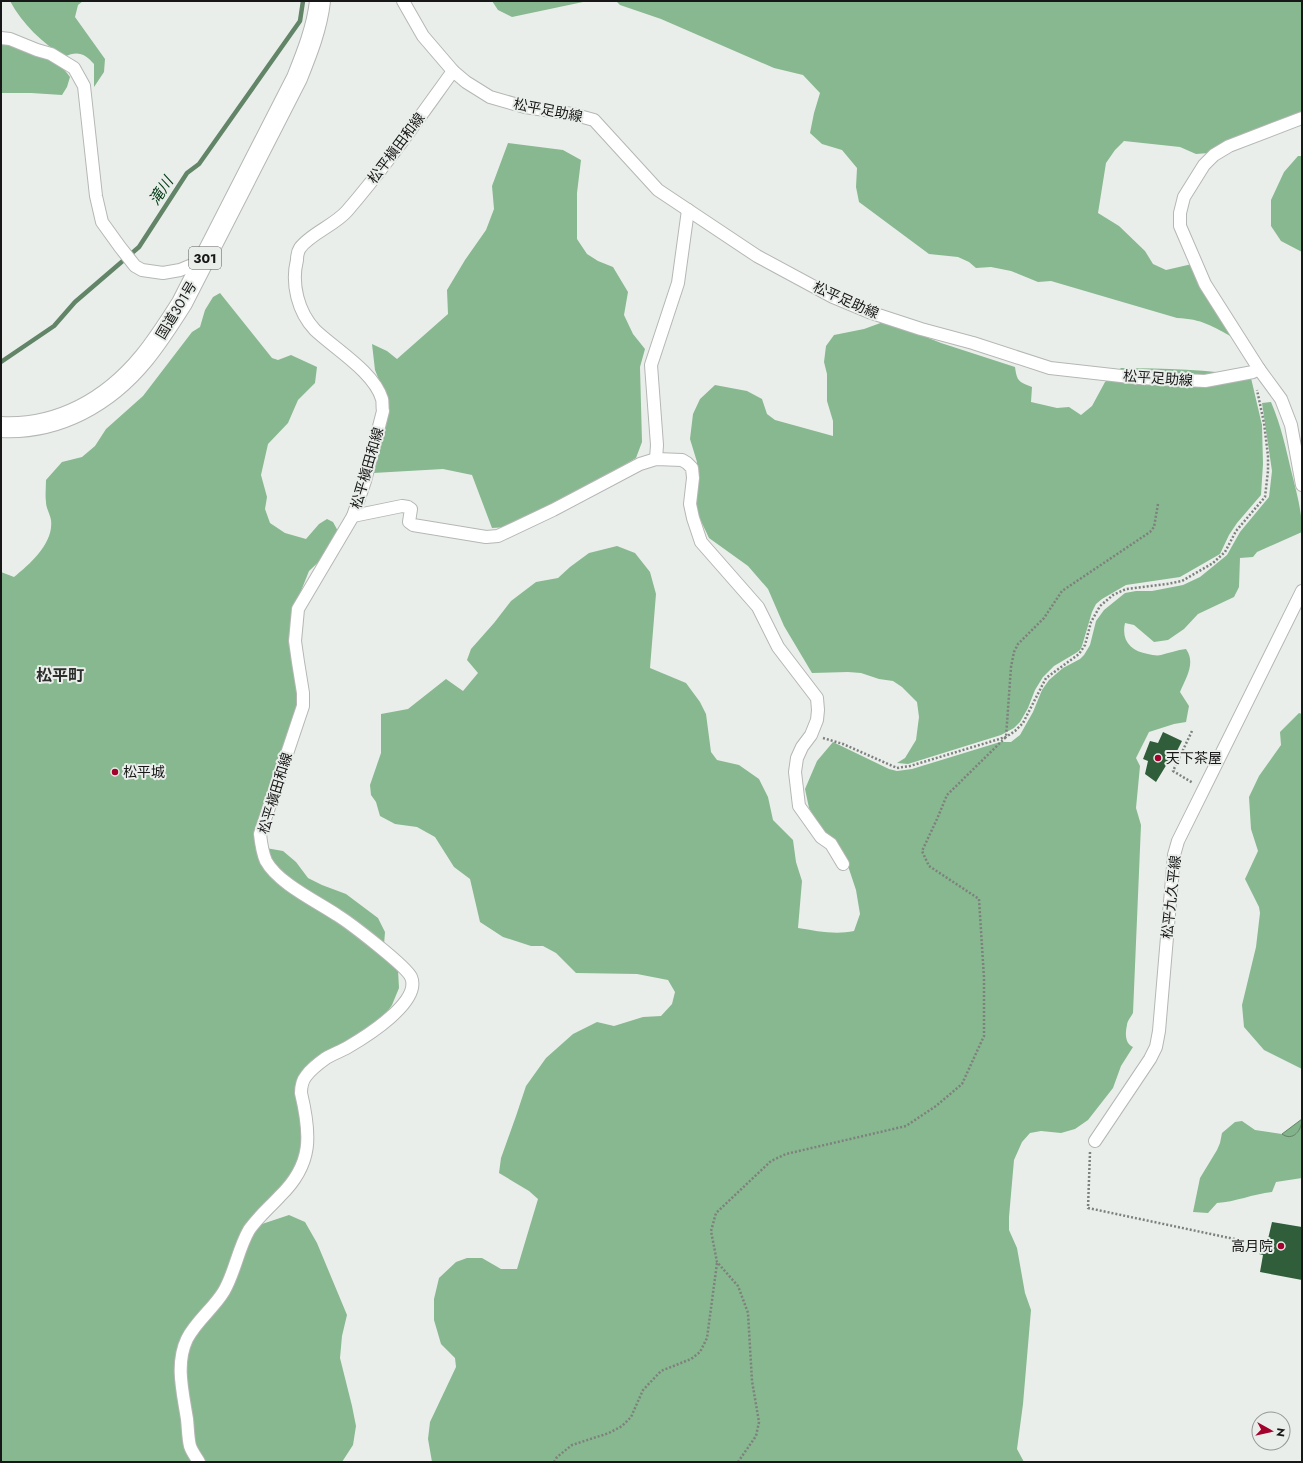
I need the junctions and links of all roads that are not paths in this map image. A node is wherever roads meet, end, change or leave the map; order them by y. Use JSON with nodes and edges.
{"nodes":[{"id":1,"x":320,"y":1,"type":"edge"},
{"id":2,"x":403,"y":1,"type":"edge"},
{"id":3,"x":1,"y":38,"type":"edge"},
{"id":4,"x":453,"y":71,"type":"junction"},
{"id":5,"x":1302,"y":118,"type":"edge"},
{"id":6,"x":688,"y":210,"type":"junction"},
{"id":7,"x":205,"y":260,"type":"junction"},
{"id":8,"x":1256,"y":371,"type":"junction"},
{"id":9,"x":1,"y":427,"type":"edge"},
{"id":10,"x":656,"y":459,"type":"junction"},
{"id":11,"x":1302,"y":485,"type":"edge"},
{"id":12,"x":353,"y":516,"type":"junction"},
{"id":13,"x":1302,"y":591,"type":"edge"},
{"id":14,"x":843,"y":864,"type":"dead end"},
{"id":15,"x":1093,"y":1145,"type":"road end"},
{"id":16,"x":199,"y":1462,"type":"edge"}],
"edges":[{"from":1,"to":7,"type":"highway","name":"国道301号","number":"301"},
{"from":2,"to":4,"type":"street","name":"松平足助線"},
{"from":3,"to":7,"type":"street"},
{"from":4,"to":6,"type":"street","name":"松平足助線"},
{"from":4,"to":12,"type":"street","name":"松平槇田和線"},
{"from":5,"to":8,"type":"street"},
{"from":6,"to":8,"type":"street","name":"松平足助線"},
{"from":6,"to":10,"type":"street"},
{"from":7,"to":9,"type":"highway","name":"国道301号","number":"301"},
{"from":8,"to":11,"type":"street"},
{"from":10,"to":12,"type":"street"},
{"from":10,"to":14,"type":"street"},
{"from":12,"to":16,"type":"street","name":"松平槇田和線"},
{"from":13,"to":15,"type":"street","name":"松平九久平線"}]}
